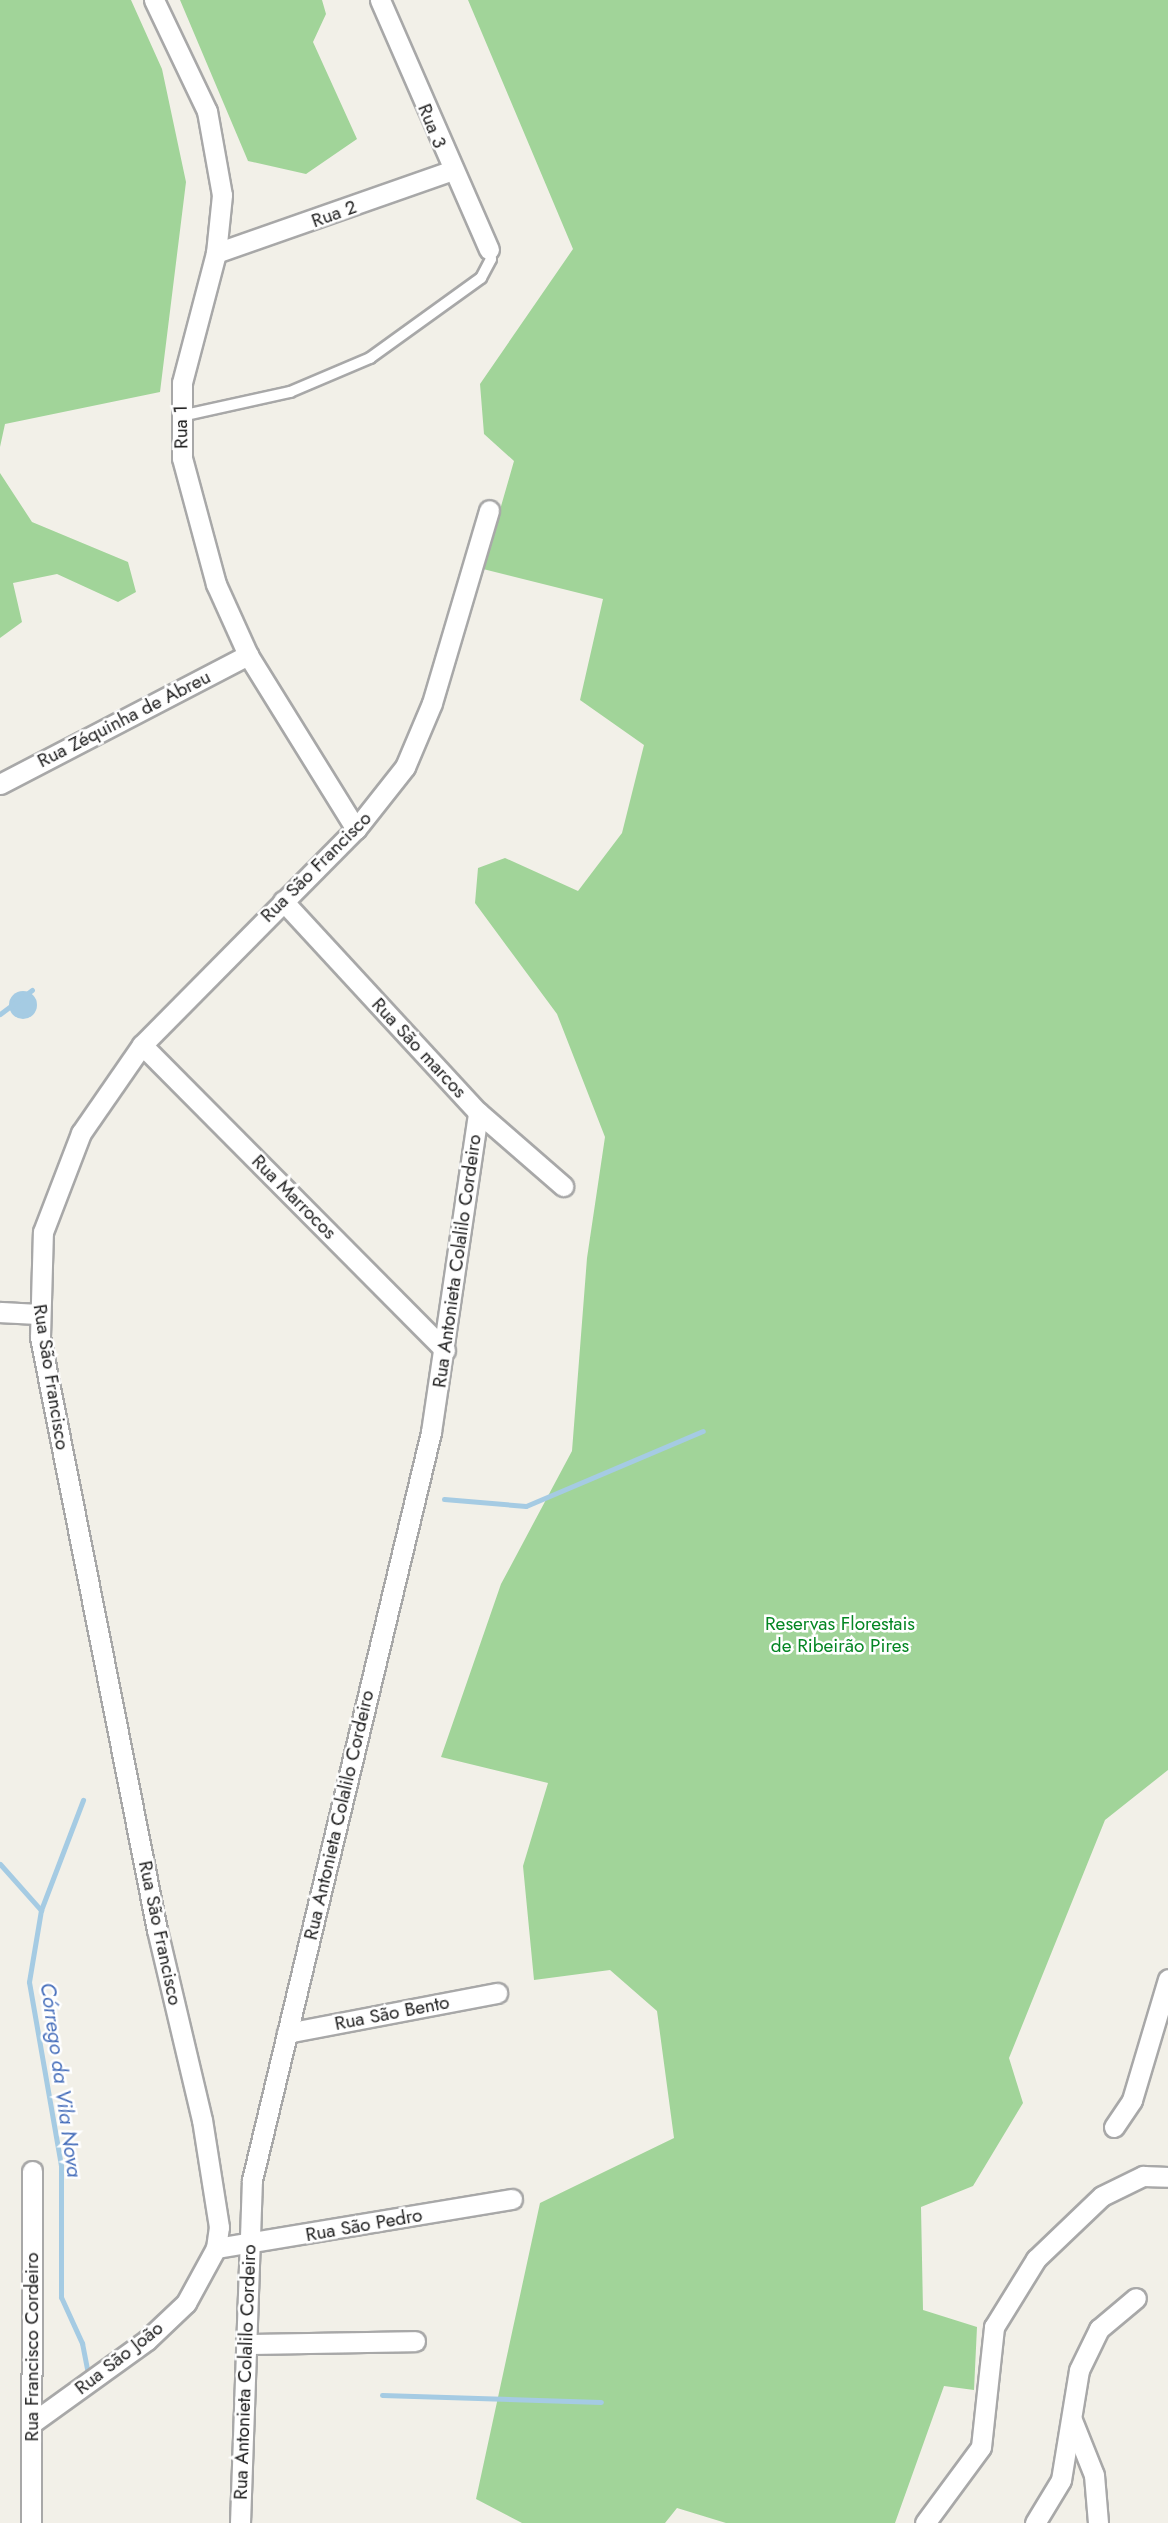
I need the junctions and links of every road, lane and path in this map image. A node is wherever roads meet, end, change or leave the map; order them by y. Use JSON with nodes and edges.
{"nodes":[{"id":1,"x":154,"y":0,"type":"edge"},
{"id":2,"x":380,"y":0,"type":"edge"},
{"id":3,"x":450,"y":171,"type":"junction"},
{"id":4,"x":489,"y":249,"type":"joint"},
{"id":5,"x":216,"y":253,"type":"junction"},
{"id":6,"x":177,"y":417,"type":"junction"},
{"id":7,"x":489,"y":510,"type":"dead end"},
{"id":8,"x":248,"y":655,"type":"junction"},
{"id":9,"x":0,"y":784,"type":"edge"},
{"id":10,"x":356,"y":829,"type":"junction"},
{"id":11,"x":283,"y":901,"type":"junction"},
{"id":12,"x":142,"y":1045,"type":"junction"},
{"id":13,"x":478,"y":1111,"type":"junction"},
{"id":14,"x":563,"y":1186,"type":"dead end"},
{"id":15,"x":0,"y":1312,"type":"edge"},
{"id":16,"x":38,"y":1314,"type":"junction"},
{"id":17,"x":445,"y":1350,"type":"junction"},
{"id":18,"x":1168,"y":1979,"type":"edge"},
{"id":19,"x":497,"y":1993,"type":"dead end"},
{"id":20,"x":287,"y":2033,"type":"junction"},
{"id":21,"x":1114,"y":2127,"type":"dead end"},
{"id":22,"x":32,"y":2171,"type":"dead end"},
{"id":23,"x":1168,"y":2177,"type":"edge"},
{"id":24,"x":512,"y":2199,"type":"dead end"},
{"id":25,"x":250,"y":2244,"type":"junction"},
{"id":26,"x":216,"y":2248,"type":"junction"},
{"id":27,"x":1136,"y":2298,"type":"dead end"},
{"id":28,"x":415,"y":2341,"type":"dead end"},
{"id":29,"x":246,"y":2344,"type":"junction"},
{"id":30,"x":1072,"y":2420,"type":"junction"},
{"id":31,"x":32,"y":2423,"type":"junction"},
{"id":32,"x":31,"y":2523,"type":"edge"},
{"id":33,"x":240,"y":2523,"type":"edge"},
{"id":34,"x":925,"y":2523,"type":"edge"},
{"id":35,"x":1035,"y":2523,"type":"edge"},
{"id":36,"x":1098,"y":2523,"type":"edge"}],
"edges":[{"from":1,"to":5,"type":"street","name":"Rua 1"},
{"from":2,"to":3,"type":"street","name":"Rua 3"},
{"from":3,"to":4,"type":"street","name":"Rua 3"},
{"from":3,"to":5,"type":"street","name":"Rua 2"},
{"from":4,"to":6,"type":"lane"},
{"from":5,"to":6,"type":"street","name":"Rua 1"},
{"from":6,"to":8,"type":"street","name":"Rua 1"},
{"from":7,"to":10,"type":"street","name":"Rua São Francisco"},
{"from":8,"to":9,"type":"street","name":"Rua Zéquinha de Abreu"},
{"from":8,"to":10,"type":"street","name":"Rua 1"},
{"from":10,"to":11,"type":"street","name":"Rua São Francisco"},
{"from":11,"to":12,"type":"street","name":"Rua São Francisco"},
{"from":11,"to":13,"type":"street","name":"Rua São marcos"},
{"from":12,"to":16,"type":"street","name":"Rua São Francisco"},
{"from":12,"to":17,"type":"street","name":"Rua Marrocos"},
{"from":13,"to":14,"type":"street","name":"Rua São marcos"},
{"from":13,"to":17,"type":"street","name":"Rua Antonieta Colalilo Cordeiro"},
{"from":15,"to":16,"type":"street"},
{"from":16,"to":26,"type":"street","name":"Rua São Francisco"},
{"from":17,"to":20,"type":"street","name":"Rua Antonieta Colalilo Cordeiro"},
{"from":18,"to":21,"type":"street"},
{"from":19,"to":20,"type":"street","name":"Rua São Bento"},
{"from":20,"to":25,"type":"street","name":"Rua Antonieta Colalilo Cordeiro"},
{"from":22,"to":31,"type":"street","name":"Rua Francisco Cordeiro"},
{"from":23,"to":34,"type":"street"},
{"from":24,"to":25,"type":"street","name":"Rua São Pedro"},
{"from":25,"to":26,"type":"street","name":"Rua São Pedro"},
{"from":25,"to":29,"type":"street","name":"Rua Antonieta Colalilo Cordeiro"},
{"from":26,"to":31,"type":"street","name":"Rua São João"},
{"from":27,"to":30,"type":"street"},
{"from":28,"to":29,"type":"street"},
{"from":29,"to":33,"type":"street","name":"Rua Antonieta Colalilo Cordeiro"},
{"from":30,"to":35,"type":"street"},
{"from":30,"to":36,"type":"street"},
{"from":31,"to":32,"type":"street","name":"Rua Francisco Cordeiro"}]}
